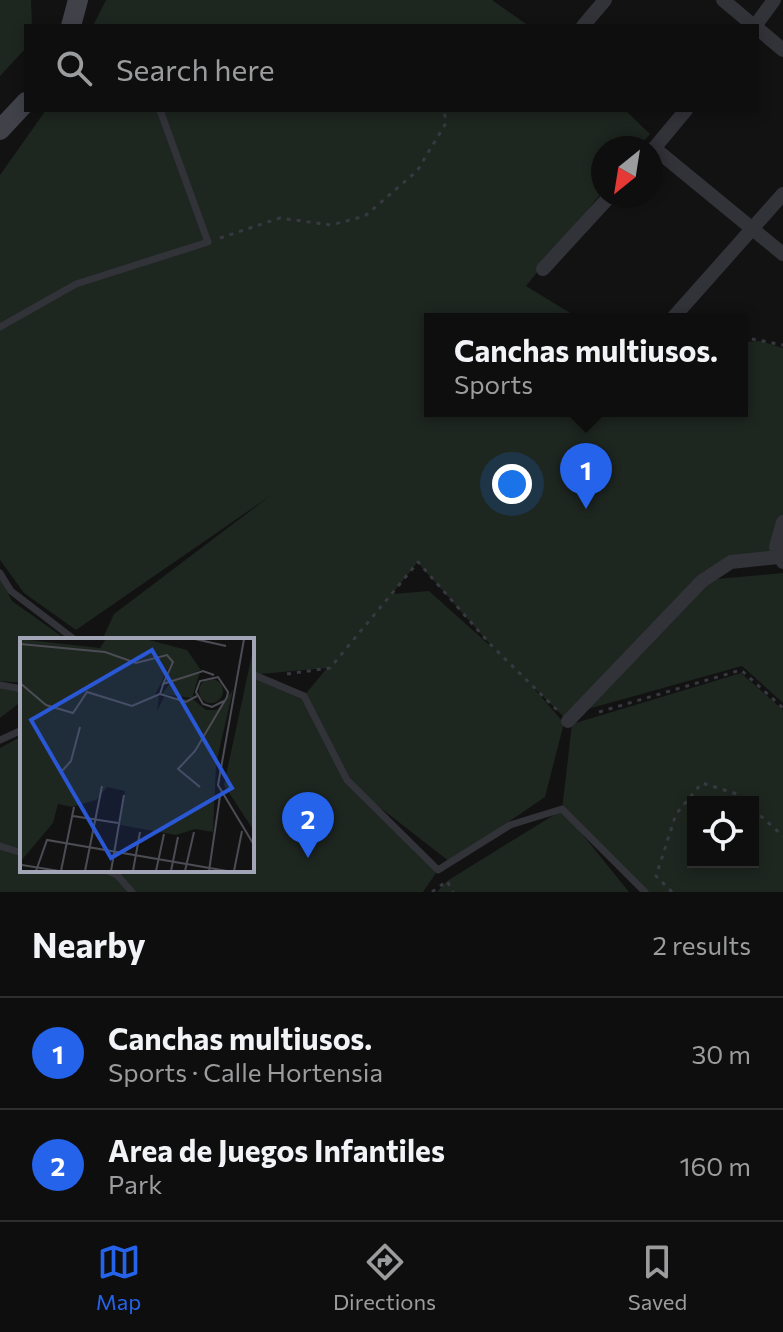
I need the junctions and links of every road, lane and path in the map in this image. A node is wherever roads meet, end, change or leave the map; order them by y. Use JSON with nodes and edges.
{"nodes":[{"id":1,"x":605,"y":0,"type":"edge"},
{"id":2,"x":723,"y":0,"type":"edge"},
{"id":3,"x":774,"y":0,"type":"edge"},
{"id":4,"x":585,"y":24,"type":"edge"},
{"id":5,"x":751,"y":24,"type":"edge"},
{"id":6,"x":757,"y":24,"type":"edge"},
{"id":7,"x":759,"y":30,"type":"edge"},
{"id":8,"x":783,"y":50,"type":"edge"},
{"id":9,"x":24,"y":104,"type":"edge"},
{"id":10,"x":161,"y":112,"type":"edge"},
{"id":11,"x":444,"y":112,"type":"edge"},
{"id":12,"x":684,"y":112,"type":"edge"},
{"id":13,"x":0,"y":130,"type":"edge"},
{"id":14,"x":663,"y":138,"type":"edge"},
{"id":15,"x":663,"y":158,"type":"edge"},
{"id":16,"x":783,"y":194,"type":"edge"},
{"id":17,"x":599,"y":208,"type":"edge"},
{"id":18,"x":752,"y":229,"type":"junction"},
{"id":19,"x":208,"y":242,"type":"junction"},
{"id":20,"x":783,"y":254,"type":"edge"},
{"id":21,"x":543,"y":269,"type":"dead end"},
{"id":22,"x":677,"y":313,"type":"edge"},
{"id":23,"x":0,"y":327,"type":"edge"},
{"id":24,"x":748,"y":338,"type":"edge"},
{"id":25,"x":783,"y":345,"type":"edge"},
{"id":26,"x":783,"y":522,"type":"edge"},
{"id":27,"x":781,"y":560,"type":"edge"},
{"id":28,"x":0,"y":573,"type":"edge"},
{"id":29,"x":72,"y":638,"type":"edge"},
{"id":30,"x":255,"y":674,"type":"edge"},
{"id":31,"x":0,"y":685,"type":"edge"},
{"id":32,"x":20,"y":689,"type":"edge"},
{"id":33,"x":783,"y":708,"type":"edge"},
{"id":34,"x":597,"y":712,"type":"dead end"},
{"id":35,"x":568,"y":721,"type":"joint"},
{"id":36,"x":20,"y":731,"type":"edge"},
{"id":37,"x":0,"y":740,"type":"edge"},
{"id":38,"x":691,"y":796,"type":"edge"},
{"id":39,"x":739,"y":796,"type":"edge"},
{"id":40,"x":687,"y":801,"type":"edge"},
{"id":41,"x":759,"y":814,"type":"edge"},
{"id":42,"x":783,"y":836,"type":"edge"},
{"id":43,"x":0,"y":846,"type":"edge"},
{"id":44,"x":20,"y":852,"type":"edge"},
{"id":45,"x":110,"y":872,"type":"edge"},
{"id":46,"x":132,"y":892,"type":"edge"},
{"id":47,"x":432,"y":892,"type":"edge"},
{"id":48,"x":453,"y":892,"type":"edge"},
{"id":49,"x":645,"y":892,"type":"edge"},
{"id":50,"x":672,"y":892,"type":"edge"}],
"edges":[{"from":1,"to":4,"type":"street"},
{"from":2,"to":5,"type":"street"},
{"from":3,"to":6,"type":"street"},
{"from":7,"to":8,"type":"street"},
{"from":9,"to":13,"type":"street"},
{"from":10,"to":19,"type":"lane"},
{"from":11,"to":19,"type":"path"},
{"from":12,"to":14,"type":"street"},
{"from":15,"to":18,"type":"street"},
{"from":16,"to":18,"type":"street"},
{"from":17,"to":21,"type":"street"},
{"from":18,"to":20,"type":"street"},
{"from":18,"to":22,"type":"street"},
{"from":19,"to":23,"type":"lane"},
{"from":24,"to":25,"type":"path"},
{"from":26,"to":27,"type":"street"},
{"from":27,"to":35,"type":"street"},
{"from":28,"to":29,"type":"lane"},
{"from":30,"to":35,"type":"path"},
{"from":30,"to":49,"type":"lane"},
{"from":31,"to":32,"type":"lane"},
{"from":33,"to":34,"type":"path"},
{"from":36,"to":37,"type":"lane"},
{"from":38,"to":39,"type":"path"},
{"from":40,"to":50,"type":"path"},
{"from":41,"to":42,"type":"path"},
{"from":43,"to":44,"type":"lane"},
{"from":45,"to":46,"type":"lane"},
{"from":47,"to":48,"type":"path"}]}
